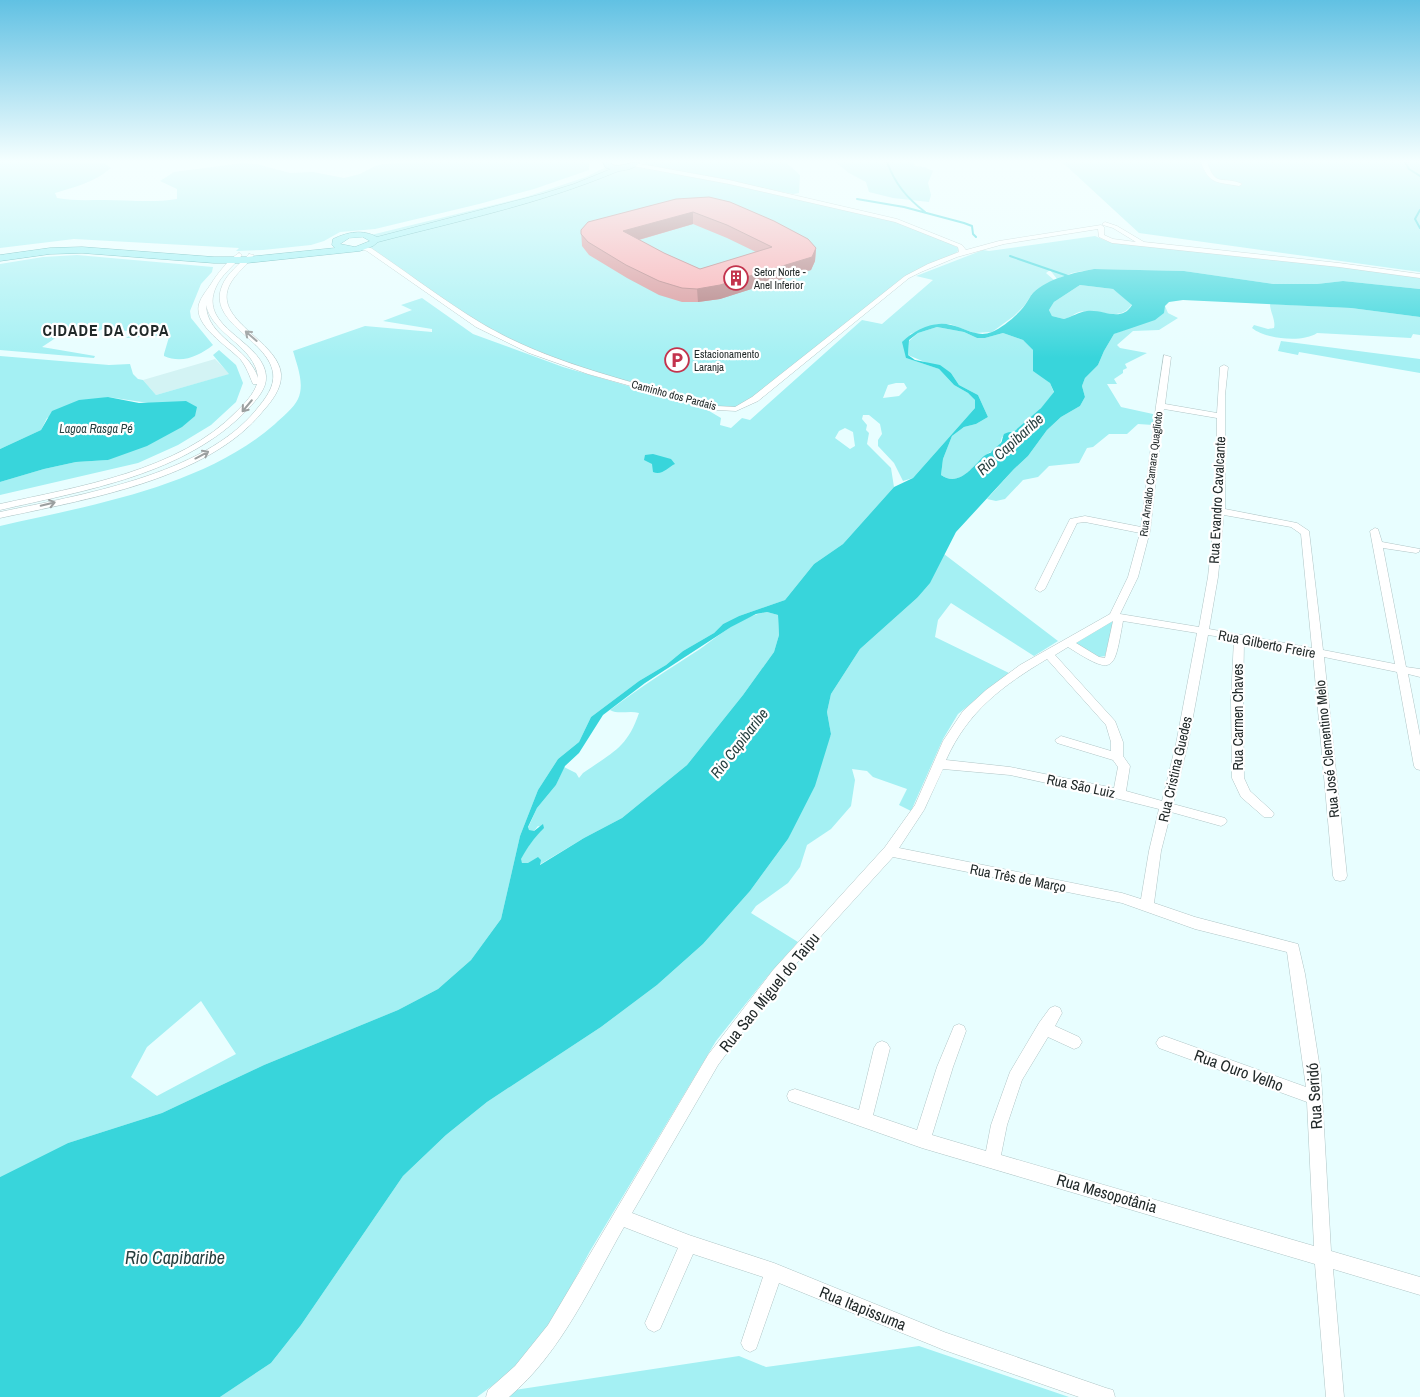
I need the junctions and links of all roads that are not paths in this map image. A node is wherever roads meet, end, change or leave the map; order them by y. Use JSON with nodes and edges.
{"nodes":[{"id":1,"x":423,"y":227,"type":"edge"},
{"id":2,"x":428,"y":227,"type":"edge"},
{"id":3,"x":911,"y":227,"type":"edge"},
{"id":4,"x":1096,"y":227,"type":"edge"},
{"id":5,"x":1103,"y":227,"type":"edge"},
{"id":6,"x":1115,"y":227,"type":"edge"},
{"id":7,"x":335,"y":243,"type":"junction"},
{"id":8,"x":369,"y":243,"type":"junction"},
{"id":9,"x":1150,"y":245,"type":"junction"},
{"id":10,"x":345,"y":248,"type":"junction"},
{"id":11,"x":961,"y":250,"type":"junction"},
{"id":12,"x":0,"y":254,"type":"edge"},
{"id":13,"x":243,"y":258,"type":"junction"},
{"id":14,"x":0,"y":259,"type":"edge"},
{"id":15,"x":1420,"y":276,"type":"edge"},
{"id":16,"x":1167,"y":357,"type":"dead end"},
{"id":17,"x":1224,"y":368,"type":"dead end"},
{"id":18,"x":1160,"y":406,"type":"junction"},
{"id":19,"x":1221,"y":416,"type":"junction"},
{"id":20,"x":136,"y":472,"type":"junction"},
{"id":21,"x":0,"y":500,"type":"edge"},
{"id":22,"x":0,"y":506,"type":"edge"},
{"id":23,"x":1220,"y":510,"type":"junction"},
{"id":24,"x":0,"y":515,"type":"edge"},
{"id":25,"x":1146,"y":530,"type":"junction"},
{"id":26,"x":1375,"y":532,"type":"dead end"},
{"id":27,"x":1378,"y":544,"type":"junction"},
{"id":28,"x":1416,"y":550,"type":"dead end"},
{"id":29,"x":1040,"y":590,"type":"dead end"},
{"id":30,"x":1117,"y":617,"type":"junction"},
{"id":31,"x":1204,"y":631,"type":"junction"},
{"id":32,"x":1239,"y":637,"type":"junction"},
{"id":33,"x":1067,"y":642,"type":"junction"},
{"id":34,"x":1048,"y":653,"type":"junction"},
{"id":35,"x":1317,"y":654,"type":"junction"},
{"id":36,"x":1403,"y":670,"type":"junction"},
{"id":37,"x":1420,"y":673,"type":"edge"},
{"id":38,"x":1061,"y":740,"type":"dead end"},
{"id":39,"x":1118,"y":757,"type":"junction"},
{"id":40,"x":940,"y":764,"type":"junction"},
{"id":41,"x":1420,"y":766,"type":"edge"},
{"id":42,"x":1119,"y":794,"type":"junction"},
{"id":43,"x":1167,"y":806,"type":"junction"},
{"id":44,"x":1268,"y":814,"type":"dead end"},
{"id":45,"x":1221,"y":821,"type":"dead end"},
{"id":46,"x":890,"y":851,"type":"junction"},
{"id":47,"x":1340,"y":876,"type":"dead end"},
{"id":48,"x":1146,"y":906,"type":"junction"},
{"id":49,"x":1055,"y":1013,"type":"dead end"},
{"id":50,"x":1044,"y":1028,"type":"junction"},
{"id":51,"x":959,"y":1031,"type":"dead end"},
{"id":52,"x":1074,"y":1042,"type":"dead end"},
{"id":53,"x":1164,"y":1043,"type":"dead end"},
{"id":54,"x":882,"y":1048,"type":"dead end"},
{"id":55,"x":795,"y":1096,"type":"dead end"},
{"id":56,"x":1314,"y":1097,"type":"junction"},
{"id":57,"x":864,"y":1121,"type":"junction"},
{"id":58,"x":922,"y":1140,"type":"junction"},
{"id":59,"x":992,"y":1159,"type":"junction"},
{"id":60,"x":620,"y":1218,"type":"junction"},
{"id":61,"x":689,"y":1244,"type":"junction"},
{"id":62,"x":1322,"y":1258,"type":"junction"},
{"id":63,"x":774,"y":1272,"type":"junction"},
{"id":64,"x":1420,"y":1286,"type":"edge"},
{"id":65,"x":654,"y":1323,"type":"dead end"},
{"id":66,"x":750,"y":1343,"type":"dead end"},
{"id":67,"x":495,"y":1397,"type":"edge"},
{"id":68,"x":1106,"y":1397,"type":"edge"},
{"id":69,"x":1335,"y":1397,"type":"edge"}],
"edges":[{"from":1,"to":8,"type":"main road"},
{"from":2,"to":8,"type":"main road"},
{"from":3,"to":11,"type":"street"},
{"from":4,"to":11,"type":"street","name":"Caminho dos Pardais"},
{"from":5,"to":9,"type":"street"},
{"from":6,"to":9,"type":"street"},
{"from":7,"to":8,"type":"main road"},
{"from":7,"to":10,"type":"main road"},
{"from":7,"to":13,"type":"main road"},
{"from":8,"to":10,"type":"main road"},
{"from":8,"to":11,"type":"street","name":"Caminho dos Pardais"},
{"from":9,"to":15,"type":"street"},
{"from":10,"to":13,"type":"main road"},
{"from":12,"to":13,"type":"main road"},
{"from":13,"to":14,"type":"main road"},
{"from":13,"to":20,"type":"street","one_way":true},
{"from":24,"to":13,"type":"street","one_way":true},
{"from":16,"to":18,"type":"street","name":"Rua Arnaldo Camara Quaglioto"},
{"from":17,"to":19,"type":"street","name":"Rua Evandro Cavalcante"},
{"from":18,"to":19,"type":"street"},
{"from":18,"to":25,"type":"street","name":"Rua Arnaldo Camara Quaglioto"},
{"from":19,"to":23,"type":"street","name":"Rua Evandro Cavalcante"},
{"from":20,"to":21,"type":"street"},
{"from":20,"to":22,"type":"street"},
{"from":23,"to":31,"type":"street","name":"Rua Evandro Cavalcante"},
{"from":23,"to":35,"type":"street","name":"Rua José Clementino Melo"},
{"from":25,"to":29,"type":"street"},
{"from":25,"to":30,"type":"street","name":"Rua Arnaldo Camara Quaglioto"},
{"from":26,"to":27,"type":"street"},
{"from":27,"to":28,"type":"street"},
{"from":27,"to":36,"type":"street"},
{"from":30,"to":31,"type":"street","name":"Rua Gilberto Freire"},
{"from":30,"to":33,"type":"street","name":"Rua Sao Miguel do Taipu"},
{"from":30,"to":33,"type":"street","name":"Rua Arnaldo Camara Quaglioto"},
{"from":31,"to":32,"type":"street","name":"Rua Gilberto Freire"},
{"from":31,"to":43,"type":"street","name":"Rua Cristina Guedes"},
{"from":32,"to":35,"type":"street","name":"Rua Gilberto Freire"},
{"from":32,"to":44,"type":"street","name":"Rua Carmen Chaves"},
{"from":33,"to":34,"type":"street","name":"Rua Sao Miguel do Taipu"},
{"from":34,"to":39,"type":"street"},
{"from":34,"to":40,"type":"street","name":"Rua Sao Miguel do Taipu"},
{"from":35,"to":36,"type":"street","name":"Rua Gilberto Freire"},
{"from":35,"to":47,"type":"street","name":"Rua José Clementino Melo"},
{"from":36,"to":37,"type":"street","name":"Rua Gilberto Freire"},
{"from":36,"to":41,"type":"street"},
{"from":38,"to":39,"type":"street"},
{"from":39,"to":42,"type":"street"},
{"from":40,"to":42,"type":"street","name":"Rua São Luiz"},
{"from":40,"to":46,"type":"street","name":"Rua Sao Miguel do Taipu"},
{"from":42,"to":43,"type":"street","name":"Rua São Luiz"},
{"from":43,"to":45,"type":"street","name":"Rua São Luiz"},
{"from":43,"to":48,"type":"street","name":"Rua Cristina Guedes"},
{"from":46,"to":48,"type":"street","name":"Rua Três de Março"},
{"from":46,"to":60,"type":"street","name":"Rua Sao Miguel do Taipu"},
{"from":48,"to":56,"type":"street","name":"Rua Seridó"},
{"from":49,"to":50,"type":"street"},
{"from":50,"to":52,"type":"street"},
{"from":50,"to":59,"type":"street"},
{"from":51,"to":58,"type":"street"},
{"from":53,"to":56,"type":"street","name":"Rua Ouro Velho"},
{"from":54,"to":57,"type":"street"},
{"from":55,"to":57,"type":"street","name":"Rua Mesopotânia"},
{"from":56,"to":62,"type":"street","name":"Rua Seridó"},
{"from":57,"to":58,"type":"street","name":"Rua Mesopotânia"},
{"from":58,"to":59,"type":"street","name":"Rua Mesopotânia"},
{"from":59,"to":62,"type":"street","name":"Rua Mesopotânia"},
{"from":60,"to":61,"type":"street","name":"Rua Itapissuma"},
{"from":60,"to":67,"type":"street","name":"Rua Sao Miguel do Taipu"},
{"from":61,"to":63,"type":"street","name":"Rua Itapissuma"},
{"from":61,"to":65,"type":"street"},
{"from":62,"to":64,"type":"street","name":"Rua Mesopotânia"},
{"from":62,"to":69,"type":"street","name":"Rua Seridó"},
{"from":63,"to":66,"type":"street"},
{"from":63,"to":68,"type":"street","name":"Rua Itapissuma"}]}
